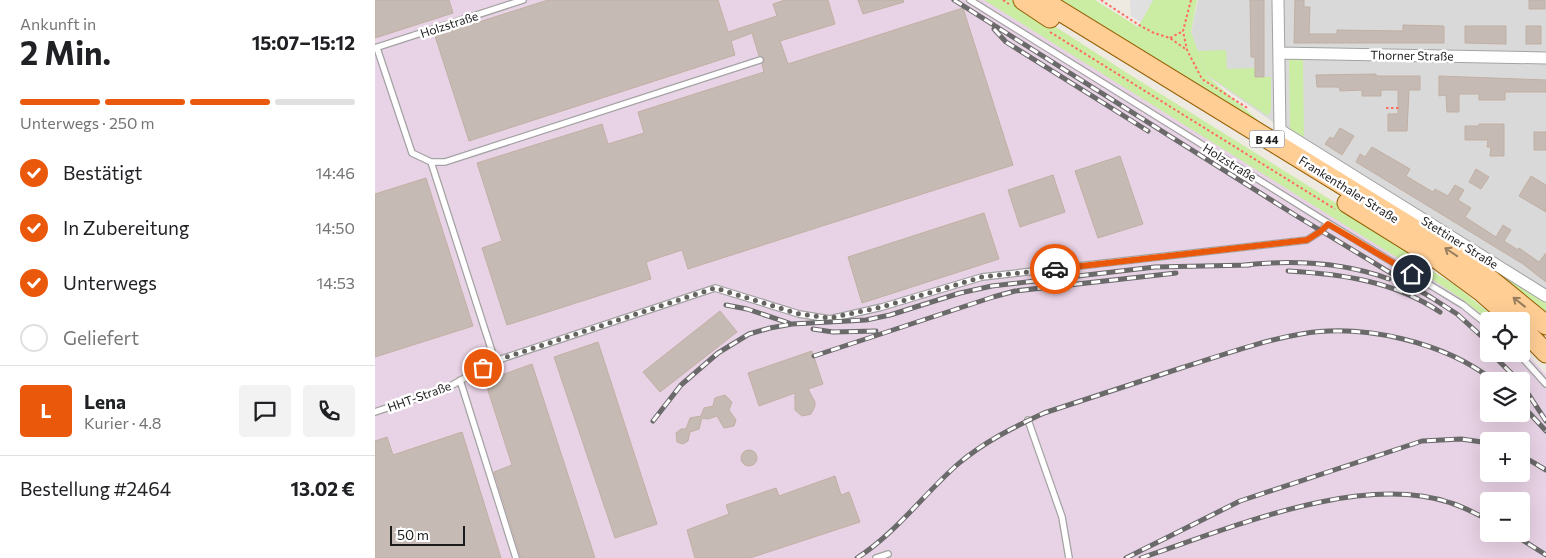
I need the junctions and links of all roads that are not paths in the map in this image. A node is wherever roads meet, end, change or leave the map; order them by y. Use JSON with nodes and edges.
{"nodes":[{"id":1,"x":523,"y":0,"type":"edge"},
{"id":2,"x":970,"y":0,"type":"edge"},
{"id":3,"x":1042,"y":0,"type":"edge"},
{"id":4,"x":1278,"y":0,"type":"edge"},
{"id":5,"x":1017,"y":3,"type":"edge"},
{"id":6,"x":376,"y":48,"type":"edge"},
{"id":7,"x":1279,"y":52,"type":"junction"},
{"id":8,"x":1546,"y":58,"type":"edge"},
{"id":9,"x":760,"y":60,"type":"dead end"},
{"id":10,"x":431,"y":162,"type":"junction"},
{"id":11,"x":1328,"y":224,"type":"junction"},
{"id":12,"x":1546,"y":296,"type":"edge"},
{"id":13,"x":1504,"y":312,"type":"edge"},
{"id":14,"x":1480,"y":318,"type":"edge"},
{"id":15,"x":1546,"y":325,"type":"edge"},
{"id":16,"x":1530,"y":336,"type":"edge"},
{"id":17,"x":1546,"y":353,"type":"edge"},
{"id":18,"x":495,"y":361,"type":"junction"},
{"id":19,"x":1526,"y":362,"type":"edge"},
{"id":20,"x":460,"y":380,"type":"junction"},
{"id":21,"x":1546,"y":384,"type":"edge"},
{"id":22,"x":375,"y":412,"type":"edge"},
{"id":23,"x":1028,"y":420,"type":"dead end"},
{"id":24,"x":888,"y":554,"type":"dead end"},
{"id":25,"x":516,"y":558,"type":"edge"},
{"id":26,"x":876,"y":558,"type":"edge"},
{"id":27,"x":1069,"y":558,"type":"edge"}],
"edges":[{"from":1,"to":6,"type":"lane","name":"Holzstraße"},
{"from":2,"to":11,"type":"lane","name":"Holzstraße"},
{"from":15,"to":3,"type":"main road","name":"Frankenthaler Straße","number":"B 44","one_way":true},
{"from":4,"to":7,"type":"street","name":"Stettiner Straße"},
{"from":5,"to":13,"type":"main road","name":"Frankenthaler Straße","number":"B 44"},
{"from":6,"to":10,"type":"lane"},
{"from":7,"to":8,"type":"street","name":"Thorner Straße"},
{"from":7,"to":12,"type":"street","name":"Stettiner Straße"},
{"from":9,"to":10,"type":"lane"},
{"from":10,"to":18,"type":"lane"},
{"from":11,"to":14,"type":"lane","name":"Holzstraße"},
{"from":11,"to":18,"type":"lane","name":"HHT-Straße"},
{"from":16,"to":17,"type":"main road"},
{"from":18,"to":20,"type":"lane","name":"HHT-Straße"},
{"from":19,"to":21,"type":"lane"},
{"from":20,"to":22,"type":"lane","name":"HHT-Straße"},
{"from":20,"to":25,"type":"lane"},
{"from":23,"to":27,"type":"lane"},
{"from":24,"to":26,"type":"lane"}]}
